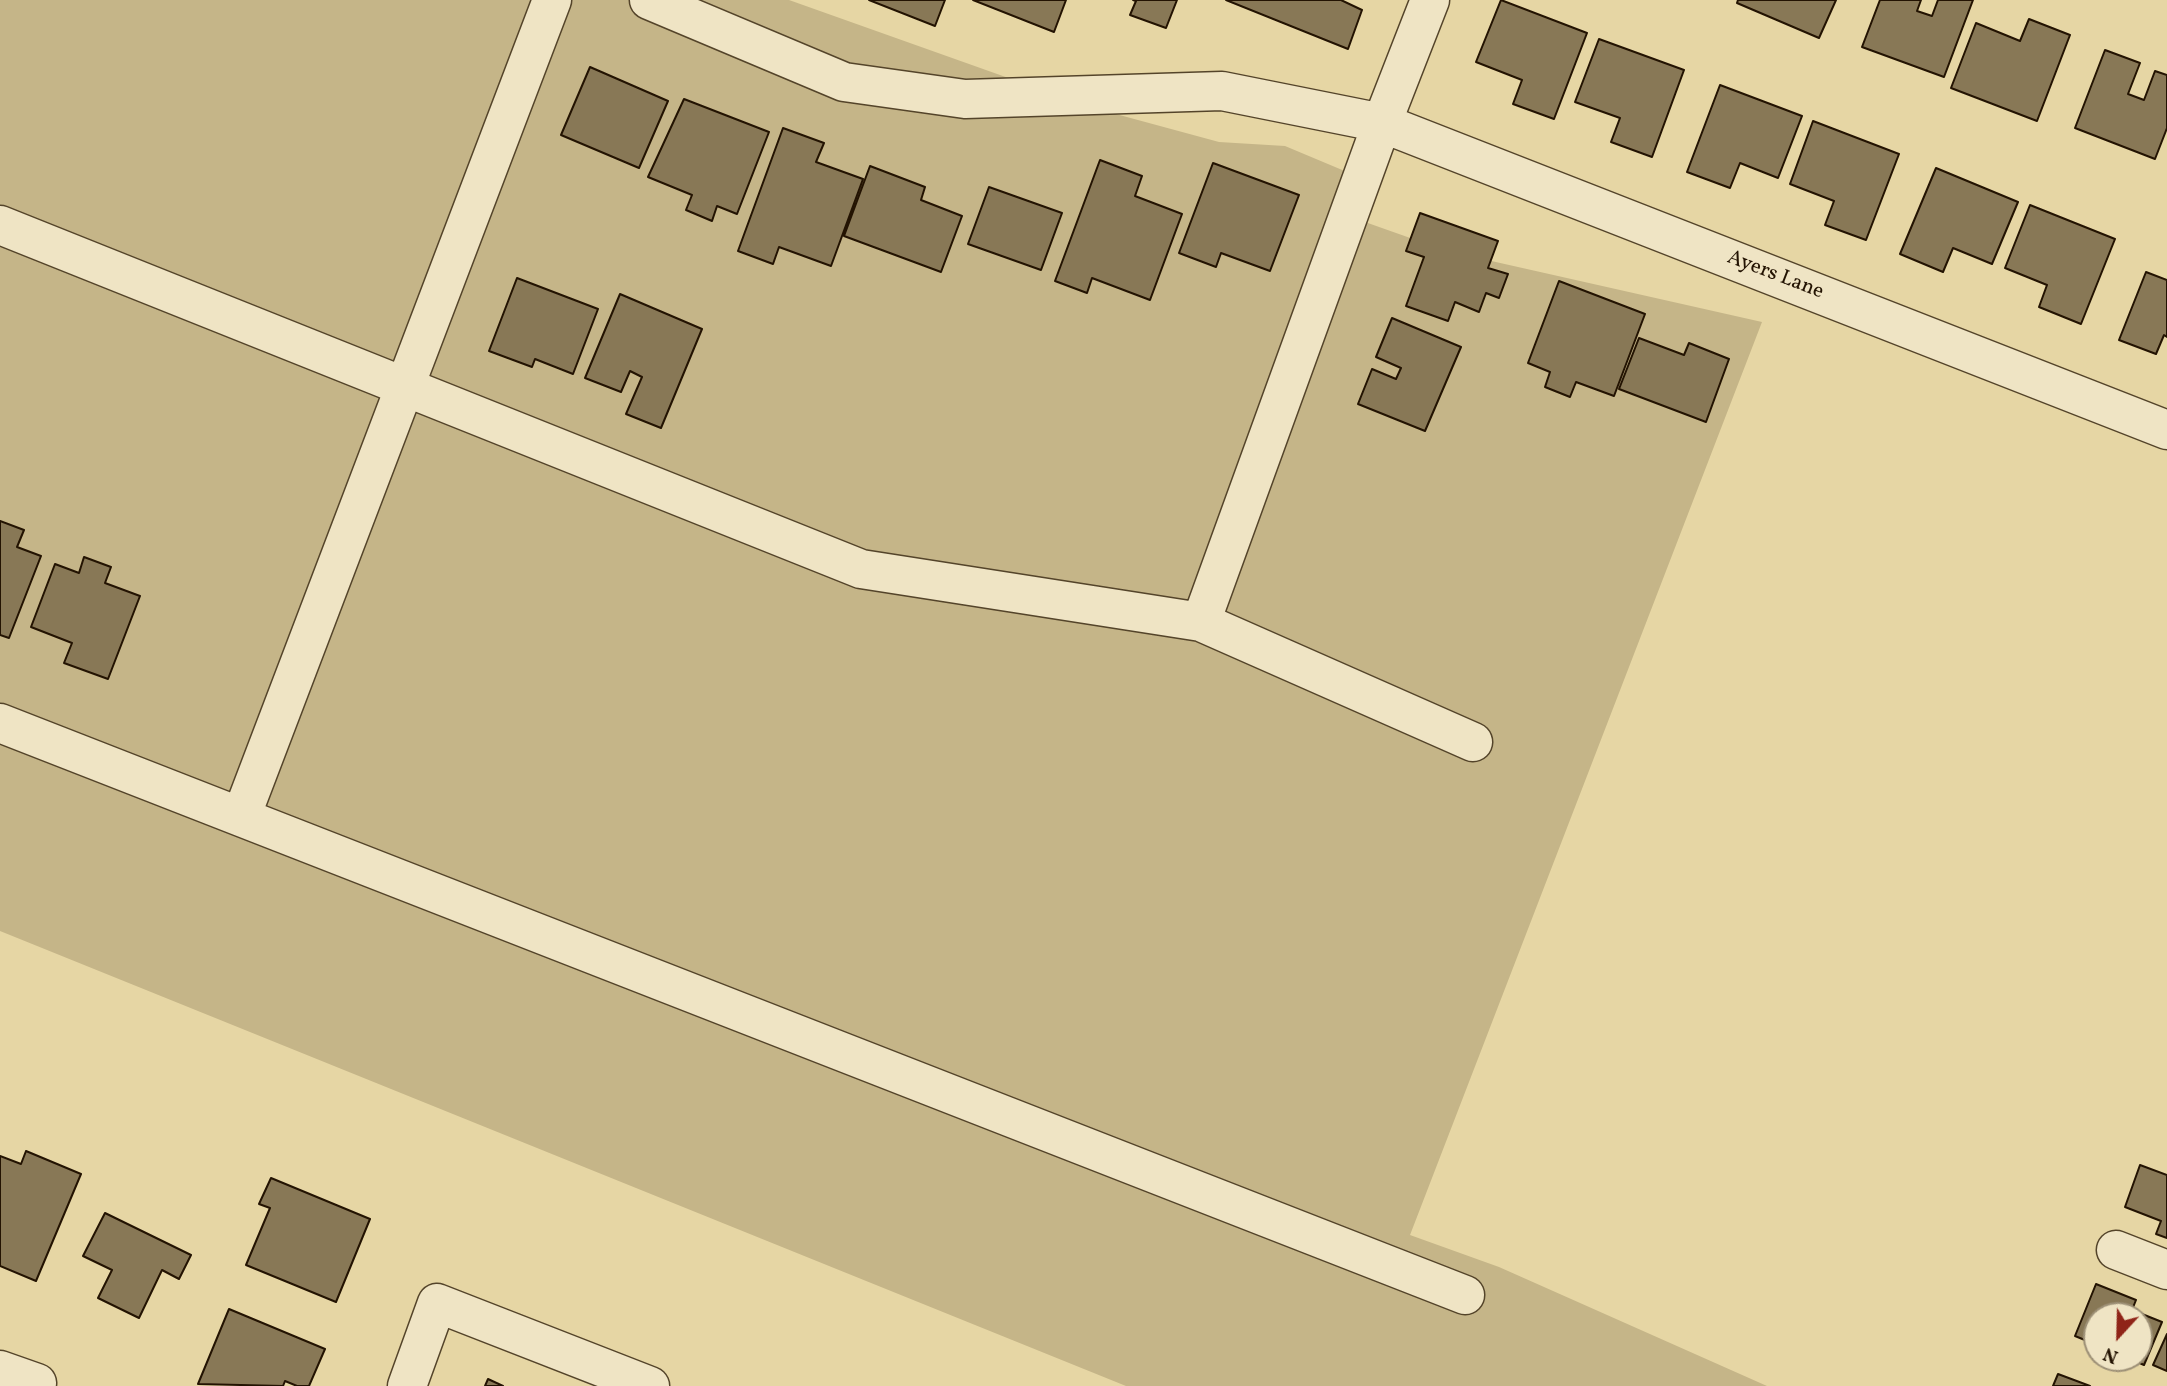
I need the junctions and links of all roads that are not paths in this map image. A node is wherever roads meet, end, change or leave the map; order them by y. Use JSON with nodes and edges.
{"nodes":[{"id":1,"x":552,"y":0,"type":"edge"},
{"id":2,"x":649,"y":0,"type":"edge"},
{"id":3,"x":1430,"y":0,"type":"edge"},
{"id":4,"x":1382,"y":123,"type":"junction"},
{"id":5,"x":0,"y":225,"type":"edge"},
{"id":6,"x":402,"y":388,"type":"junction"},
{"id":7,"x":2167,"y":430,"type":"edge"},
{"id":8,"x":1201,"y":622,"type":"junction"},
{"id":9,"x":0,"y":723,"type":"edge"},
{"id":10,"x":1473,"y":742,"type":"dead end"},
{"id":11,"x":241,"y":817,"type":"junction"},
{"id":12,"x":2116,"y":1250,"type":"dead end"},
{"id":13,"x":2167,"y":1270,"type":"edge"},
{"id":14,"x":1465,"y":1295,"type":"dead end"},
{"id":15,"x":0,"y":1370,"type":"edge"},
{"id":16,"x":37,"y":1384,"type":"dead end"},
{"id":17,"x":407,"y":1386,"type":"edge"},
{"id":18,"x":650,"y":1386,"type":"edge"}],
"edges":[{"from":1,"to":6,"type":"street"},
{"from":2,"to":4,"type":"street","name":"Ayers Lane"},
{"from":3,"to":4,"type":"street"},
{"from":4,"to":7,"type":"street","name":"Ayers Lane"},
{"from":4,"to":8,"type":"street"},
{"from":5,"to":6,"type":"street"},
{"from":6,"to":8,"type":"street"},
{"from":6,"to":11,"type":"street"},
{"from":8,"to":10,"type":"street"},
{"from":9,"to":11,"type":"street"},
{"from":11,"to":14,"type":"street"},
{"from":12,"to":13,"type":"street"},
{"from":15,"to":16,"type":"street"},
{"from":17,"to":18,"type":"street"}]}
